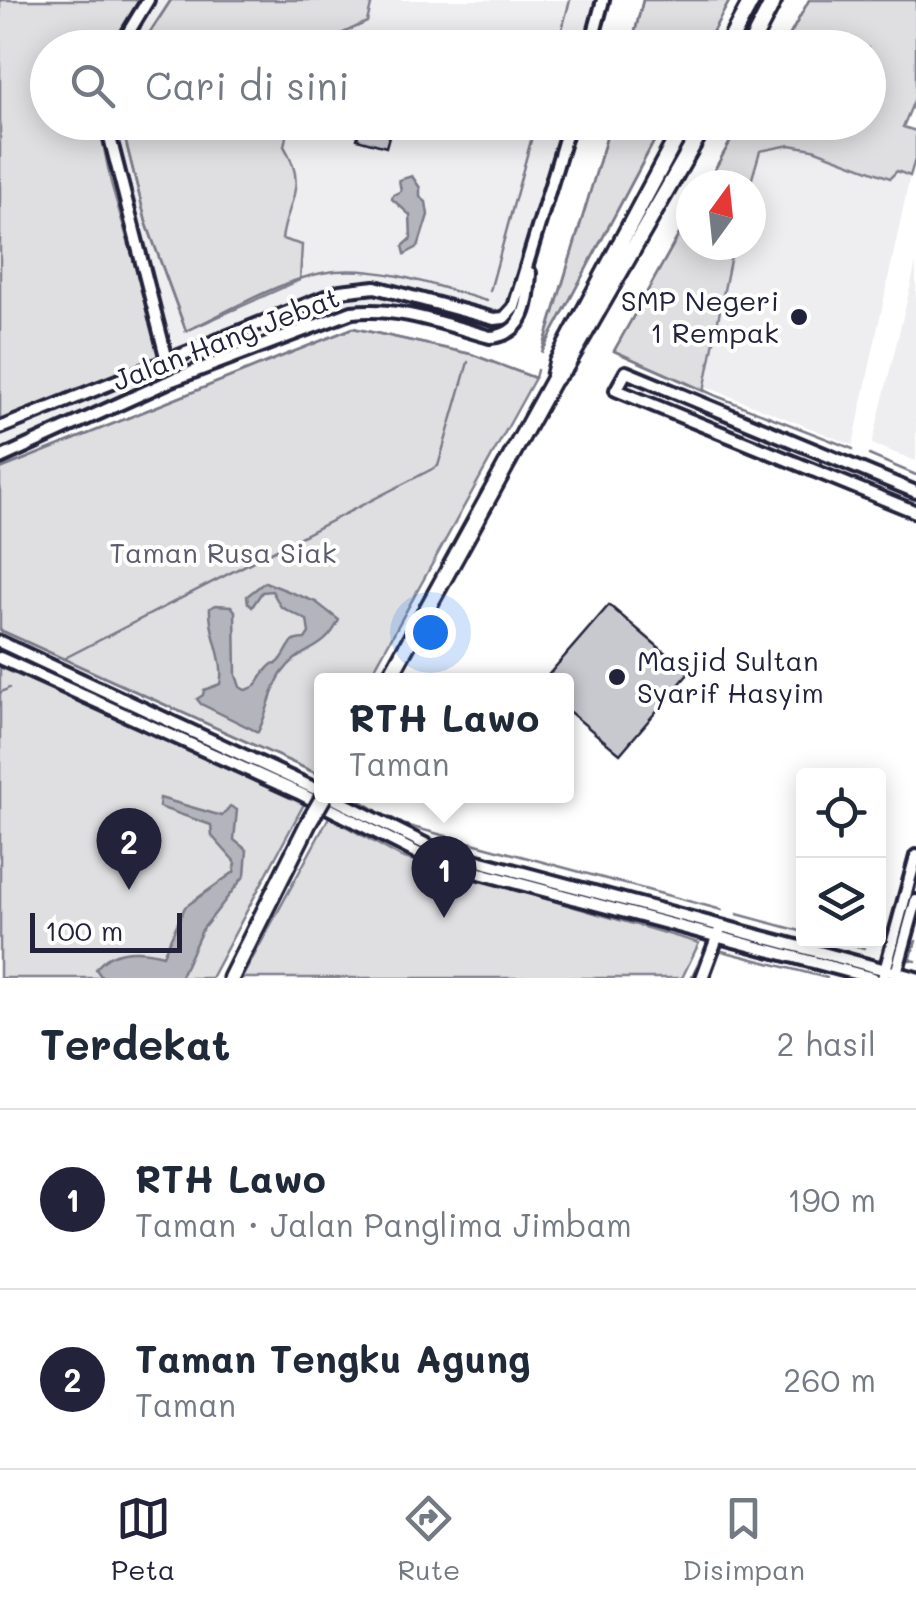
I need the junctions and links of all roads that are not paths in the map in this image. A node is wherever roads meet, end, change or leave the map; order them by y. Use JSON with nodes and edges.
{"nodes":[{"id":1,"x":148,"y":0,"type":"edge"},
{"id":2,"x":603,"y":0,"type":"edge"},
{"id":3,"x":752,"y":0,"type":"edge"},
{"id":4,"x":774,"y":0,"type":"edge"},
{"id":5,"x":130,"y":30,"type":"edge"},
{"id":6,"x":595,"y":30,"type":"edge"},
{"id":7,"x":736,"y":30,"type":"edge"},
{"id":8,"x":758,"y":30,"type":"edge"},
{"id":9,"x":111,"y":140,"type":"edge"},
{"id":10,"x":565,"y":140,"type":"edge"},
{"id":11,"x":674,"y":140,"type":"edge"},
{"id":12,"x":696,"y":140,"type":"edge"},
{"id":13,"x":532,"y":254,"type":"junction"},
{"id":14,"x":168,"y":363,"type":"junction"},
{"id":15,"x":172,"y":380,"type":"junction"},
{"id":16,"x":553,"y":380,"type":"junction"},
{"id":17,"x":0,"y":428,"type":"edge"},
{"id":18,"x":0,"y":458,"type":"edge"},
{"id":19,"x":916,"y":492,"type":"edge"},
{"id":20,"x":916,"y":512,"type":"edge"},
{"id":21,"x":0,"y":642,"type":"edge"},
{"id":22,"x":4,"y":660,"type":"edge"},
{"id":23,"x":392,"y":673,"type":"edge"},
{"id":24,"x":314,"y":789,"type":"edge"},
{"id":25,"x":314,"y":801,"type":"edge"},
{"id":26,"x":319,"y":803,"type":"edge"},
{"id":27,"x":320,"y":803,"type":"edge"},
{"id":28,"x":343,"y":803,"type":"edge"},
{"id":29,"x":916,"y":856,"type":"edge"},
{"id":30,"x":916,"y":901,"type":"edge"},
{"id":31,"x":721,"y":924,"type":"junction"},
{"id":32,"x":717,"y":938,"type":"junction"},
{"id":33,"x":890,"y":975,"type":"edge"},
{"id":34,"x":231,"y":978,"type":"edge"},
{"id":35,"x":702,"y":978,"type":"edge"},
{"id":36,"x":873,"y":978,"type":"edge"},
{"id":37,"x":916,"y":978,"type":"edge"}],
"edges":[{"from":1,"to":5,"type":"street"},
{"from":2,"to":6,"type":"street"},
{"from":3,"to":7,"type":"main road"},
{"from":4,"to":8,"type":"main road"},
{"from":9,"to":14,"type":"street"},
{"from":10,"to":13,"type":"street","name":"Jalan Hang Jebat"},
{"from":11,"to":16,"type":"main road"},
{"from":12,"to":16,"type":"main road"},
{"from":13,"to":14,"type":"street","name":"Jalan Hang Jebat"},
{"from":13,"to":15,"type":"street","name":"Jalan Hang Jebat"},
{"from":14,"to":15,"type":"street"},
{"from":14,"to":17,"type":"street","name":"Jalan Hang Jebat"},
{"from":15,"to":18,"type":"street","name":"Jalan Hang Jebat"},
{"from":16,"to":23,"type":"main road"},
{"from":19,"to":20,"type":"street"},
{"from":21,"to":24,"type":"street"},
{"from":22,"to":25,"type":"street"},
{"from":26,"to":32,"type":"street"},
{"from":27,"to":34,"type":"main road","bridge":true},
{"from":28,"to":31,"type":"street"},
{"from":29,"to":33,"type":"street"},
{"from":30,"to":33,"type":"street"},
{"from":31,"to":32,"type":"street"},
{"from":31,"to":33,"type":"street"},
{"from":32,"to":35,"type":"street"},
{"from":32,"to":36,"type":"street"},
{"from":33,"to":37,"type":"street"}]}
